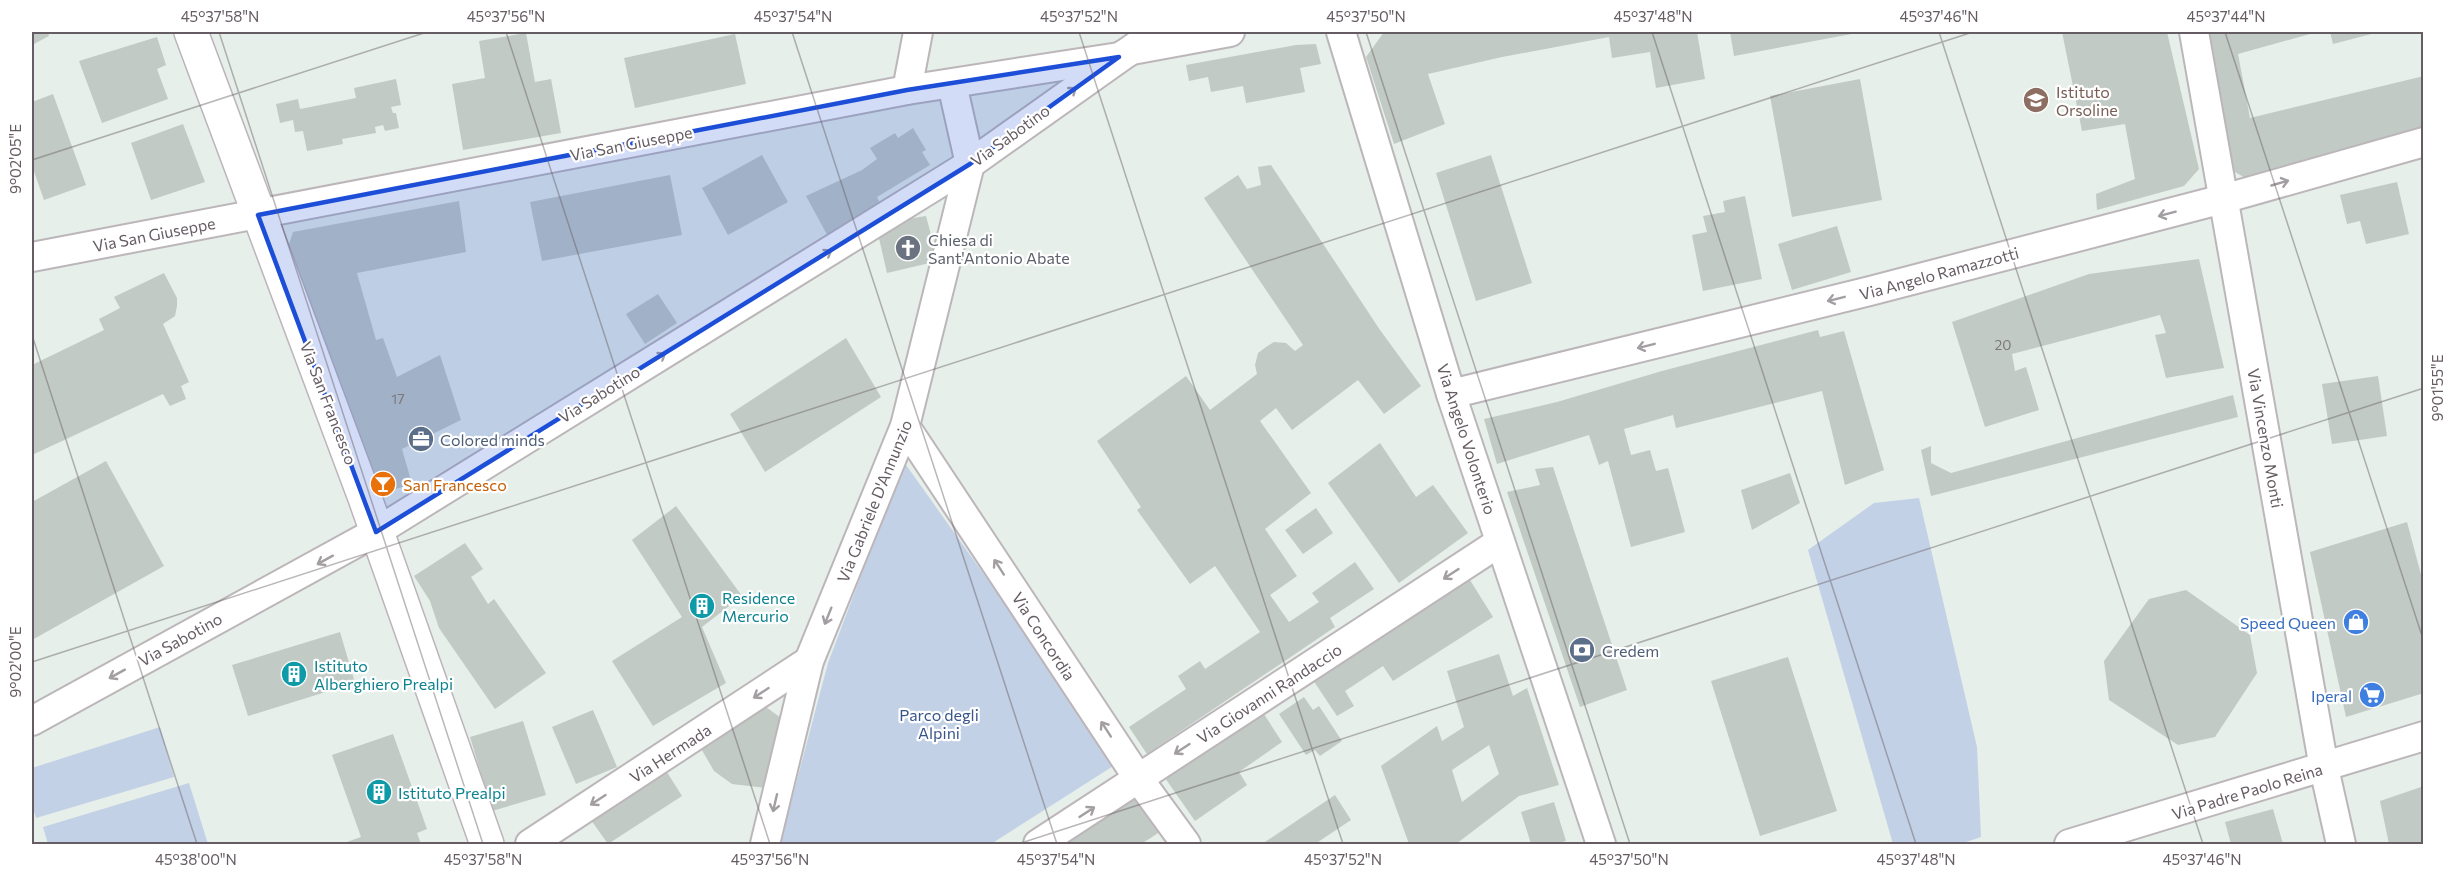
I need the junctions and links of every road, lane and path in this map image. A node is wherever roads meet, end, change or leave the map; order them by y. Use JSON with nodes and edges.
{"nodes":[{"id":1,"x":191,"y":32,"type":"edge"},
{"id":2,"x":918,"y":32,"type":"edge"},
{"id":3,"x":1156,"y":32,"type":"edge"},
{"id":4,"x":1230,"y":32,"type":"edge"},
{"id":5,"x":1341,"y":32,"type":"edge"},
{"id":6,"x":2194,"y":32,"type":"edge"},
{"id":7,"x":1119,"y":57,"type":"junction"},
{"id":8,"x":952,"y":84,"type":"junction"},
{"id":9,"x":906,"y":90,"type":"junction"},
{"id":10,"x":2424,"y":142,"type":"edge"},
{"id":11,"x":970,"y":164,"type":"junction"},
{"id":12,"x":2223,"y":199,"type":"junction"},
{"id":13,"x":258,"y":215,"type":"junction"},
{"id":14,"x":32,"y":257,"type":"edge"},
{"id":15,"x":1451,"y":394,"type":"junction"},
{"id":16,"x":905,"y":426,"type":"junction"},
{"id":17,"x":376,"y":532,"type":"junction"},
{"id":18,"x":1500,"y":542,"type":"junction"},
{"id":19,"x":809,"y":661,"type":"junction"},
{"id":20,"x":32,"y":721,"type":"edge"},
{"id":21,"x":2424,"y":736,"type":"edge"},
{"id":22,"x":2324,"y":768,"type":"junction"},
{"id":23,"x":1138,"y":778,"type":"junction"},
{"id":24,"x":487,"y":844,"type":"edge"},
{"id":25,"x":530,"y":844,"type":"edge"},
{"id":26,"x":765,"y":844,"type":"edge"},
{"id":27,"x":1038,"y":844,"type":"edge"},
{"id":28,"x":1186,"y":844,"type":"edge"},
{"id":29,"x":1601,"y":844,"type":"edge"},
{"id":30,"x":2069,"y":844,"type":"edge"},
{"id":31,"x":2341,"y":844,"type":"edge"}],
"edges":[{"from":1,"to":13,"type":"street","name":"Via San Francesco"},
{"from":2,"to":9,"type":"street"},
{"from":3,"to":7,"type":"street"},
{"from":4,"to":7,"type":"street","name":"Via San Giuseppe"},
{"from":5,"to":15,"type":"street","name":"Via Angelo Volonterio"},
{"from":6,"to":12,"type":"street","name":"Via Vincenzo Monti"},
{"from":7,"to":8,"type":"street","name":"Via San Giuseppe"},
{"from":11,"to":7,"type":"street","name":"Via Sabotino","one_way":true},
{"from":8,"to":9,"type":"street","name":"Via San Giuseppe"},
{"from":8,"to":11,"type":"street","name":"Via Gabriele D'Annunzio"},
{"from":9,"to":13,"type":"street","name":"Via San Giuseppe"},
{"from":12,"to":10,"type":"street","name":"Via Angelo Ramazzotti","one_way":true},
{"from":11,"to":16,"type":"street","name":"Via Gabriele D'Annunzio"},
{"from":17,"to":11,"type":"street","name":"Via Sabotino","one_way":true},
{"from":12,"to":15,"type":"street","name":"Via Angelo Ramazzotti","one_way":true},
{"from":12,"to":22,"type":"street","name":"Via Vincenzo Monti"},
{"from":13,"to":14,"type":"street","name":"Via San Giuseppe"},
{"from":13,"to":17,"type":"street","name":"Via San Francesco"},
{"from":15,"to":18,"type":"street","name":"Via Angelo Volonterio"},
{"from":16,"to":19,"type":"street","name":"Via Gabriele D'Annunzio","one_way":true},
{"from":23,"to":16,"type":"street","name":"Via Concordia","one_way":true},
{"from":17,"to":20,"type":"street","name":"Via Sabotino","one_way":true},
{"from":17,"to":24,"type":"street","name":"Via San Francesco"},
{"from":18,"to":23,"type":"street","name":"Via Giovanni Randaccio","one_way":true},
{"from":18,"to":29,"type":"street","name":"Via Angelo Volonterio"},
{"from":19,"to":25,"type":"street","name":"Via Hermada","one_way":true},
{"from":19,"to":26,"type":"street","name":"Via Gabriele D'Annunzio","one_way":true},
{"from":21,"to":22,"type":"street","name":"Via Padre Paolo Reina"},
{"from":22,"to":30,"type":"street","name":"Via Padre Paolo Reina"},
{"from":22,"to":31,"type":"street","name":"Via Vincenzo Monti"},
{"from":27,"to":23,"type":"street","name":"Via Giovanni Randaccio","one_way":true},
{"from":23,"to":28,"type":"street","name":"Via Concordia"}]}
